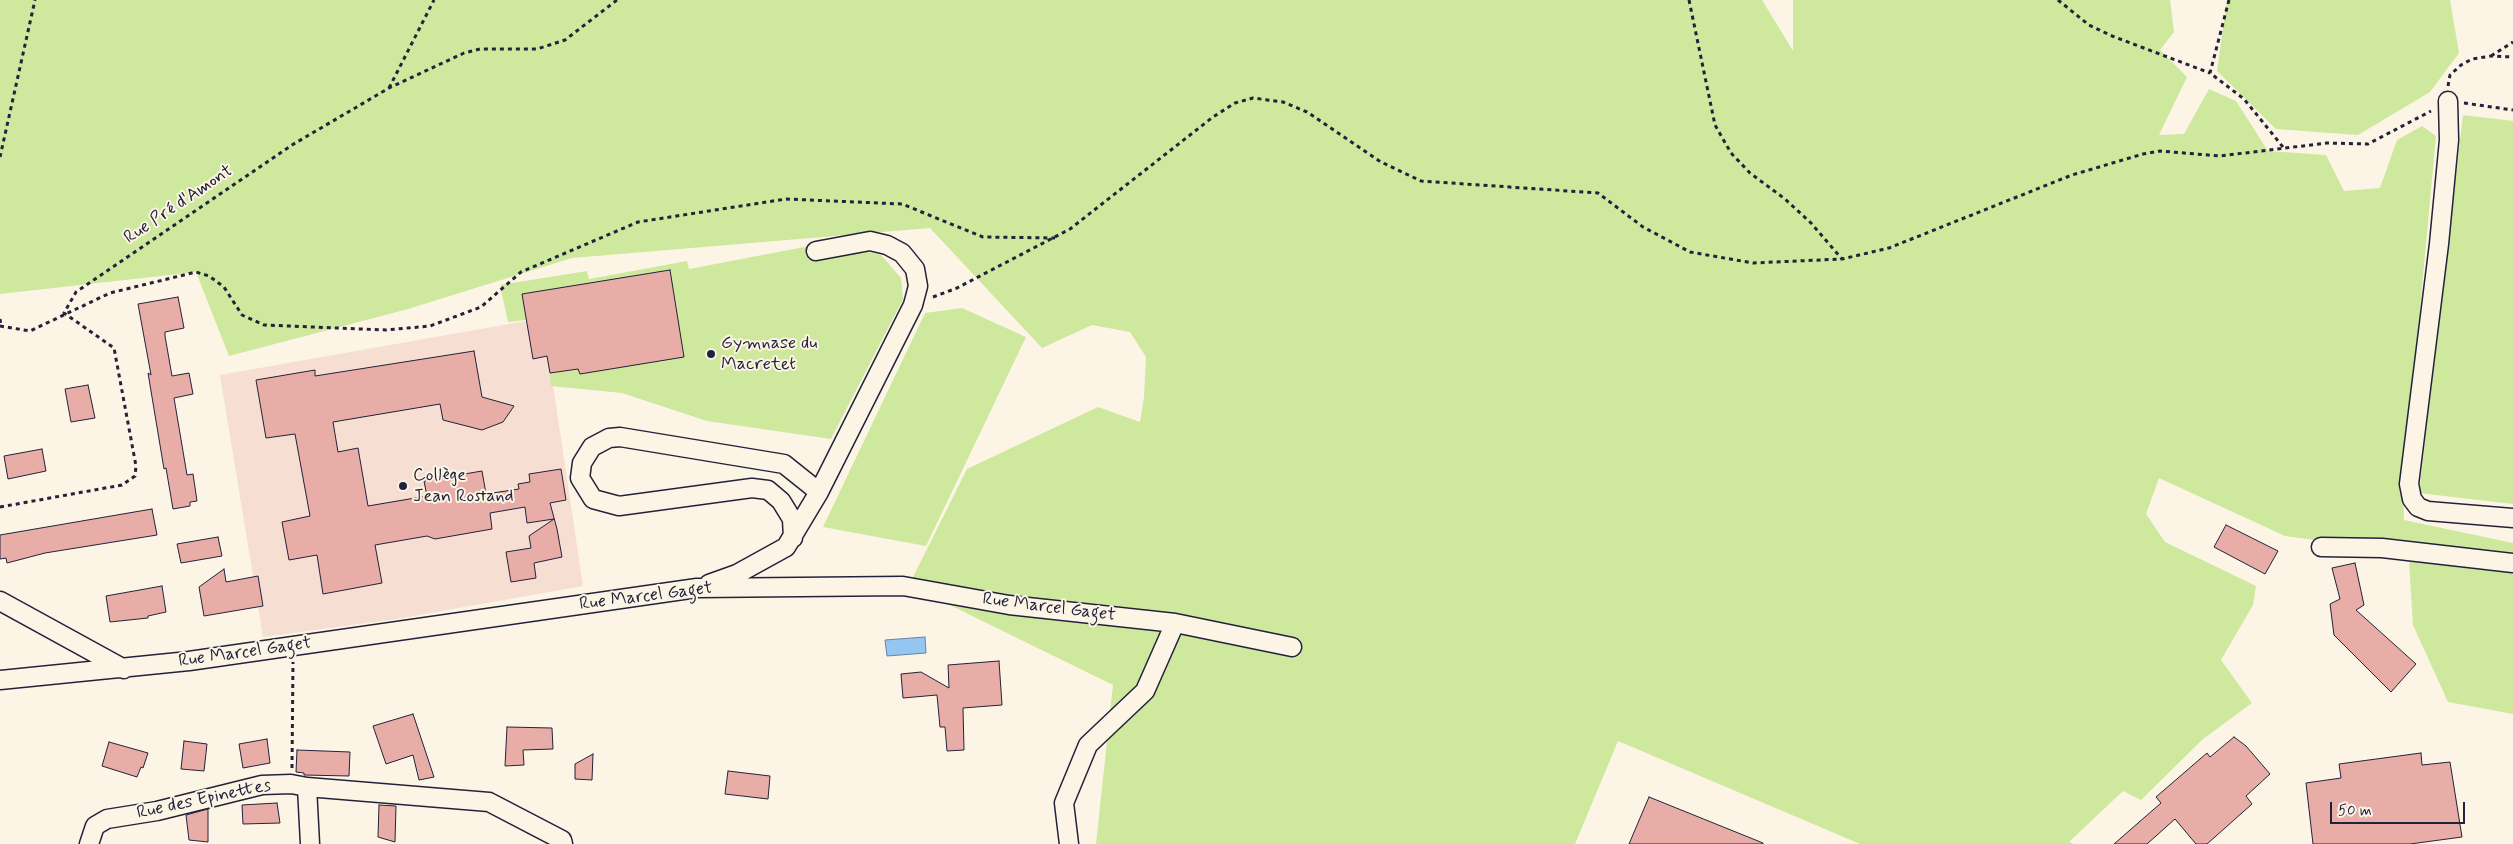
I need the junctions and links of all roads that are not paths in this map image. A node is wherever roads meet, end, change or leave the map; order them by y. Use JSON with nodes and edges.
{"nodes":[{"id":1,"x":2448,"y":101,"type":"road end"},
{"id":2,"x":816,"y":251,"type":"dead end"},
{"id":3,"x":819,"y":492,"type":"junction"},
{"id":4,"x":2513,"y":518,"type":"edge"},
{"id":5,"x":793,"y":538,"type":"junction"},
{"id":6,"x":2321,"y":547,"type":"dead end"},
{"id":7,"x":2513,"y":563,"type":"edge"},
{"id":8,"x":697,"y":588,"type":"junction"},
{"id":9,"x":0,"y":601,"type":"edge"},
{"id":10,"x":1175,"y":623,"type":"junction"},
{"id":11,"x":1292,"y":647,"type":"dead end"},
{"id":12,"x":124,"y":669,"type":"junction"},
{"id":13,"x":0,"y":680,"type":"edge"},
{"id":14,"x":299,"y":786,"type":"junction"},
{"id":15,"x":89,"y":844,"type":"edge"},
{"id":16,"x":310,"y":844,"type":"edge"},
{"id":17,"x":563,"y":844,"type":"edge"},
{"id":18,"x":1069,"y":844,"type":"edge"}],
"edges":[{"from":1,"to":4,"type":"street"},
{"from":2,"to":3,"type":"street"},
{"from":3,"to":5,"type":"street"},
{"from":3,"to":5,"type":"street"},
{"from":5,"to":8,"type":"street"},
{"from":6,"to":7,"type":"street"},
{"from":8,"to":10,"type":"street","name":"Rue Marcel Gaget"},
{"from":8,"to":12,"type":"street","name":"Rue Marcel Gaget"},
{"from":9,"to":12,"type":"street"},
{"from":10,"to":11,"type":"street","name":"Rue Marcel Gaget"},
{"from":10,"to":18,"type":"street"},
{"from":12,"to":13,"type":"street","name":"Rue Marcel Gaget"},
{"from":14,"to":15,"type":"street","name":"Rue des Epinettes"},
{"from":14,"to":16,"type":"street"},
{"from":14,"to":17,"type":"street","name":"Rue des Epinettes"}]}
